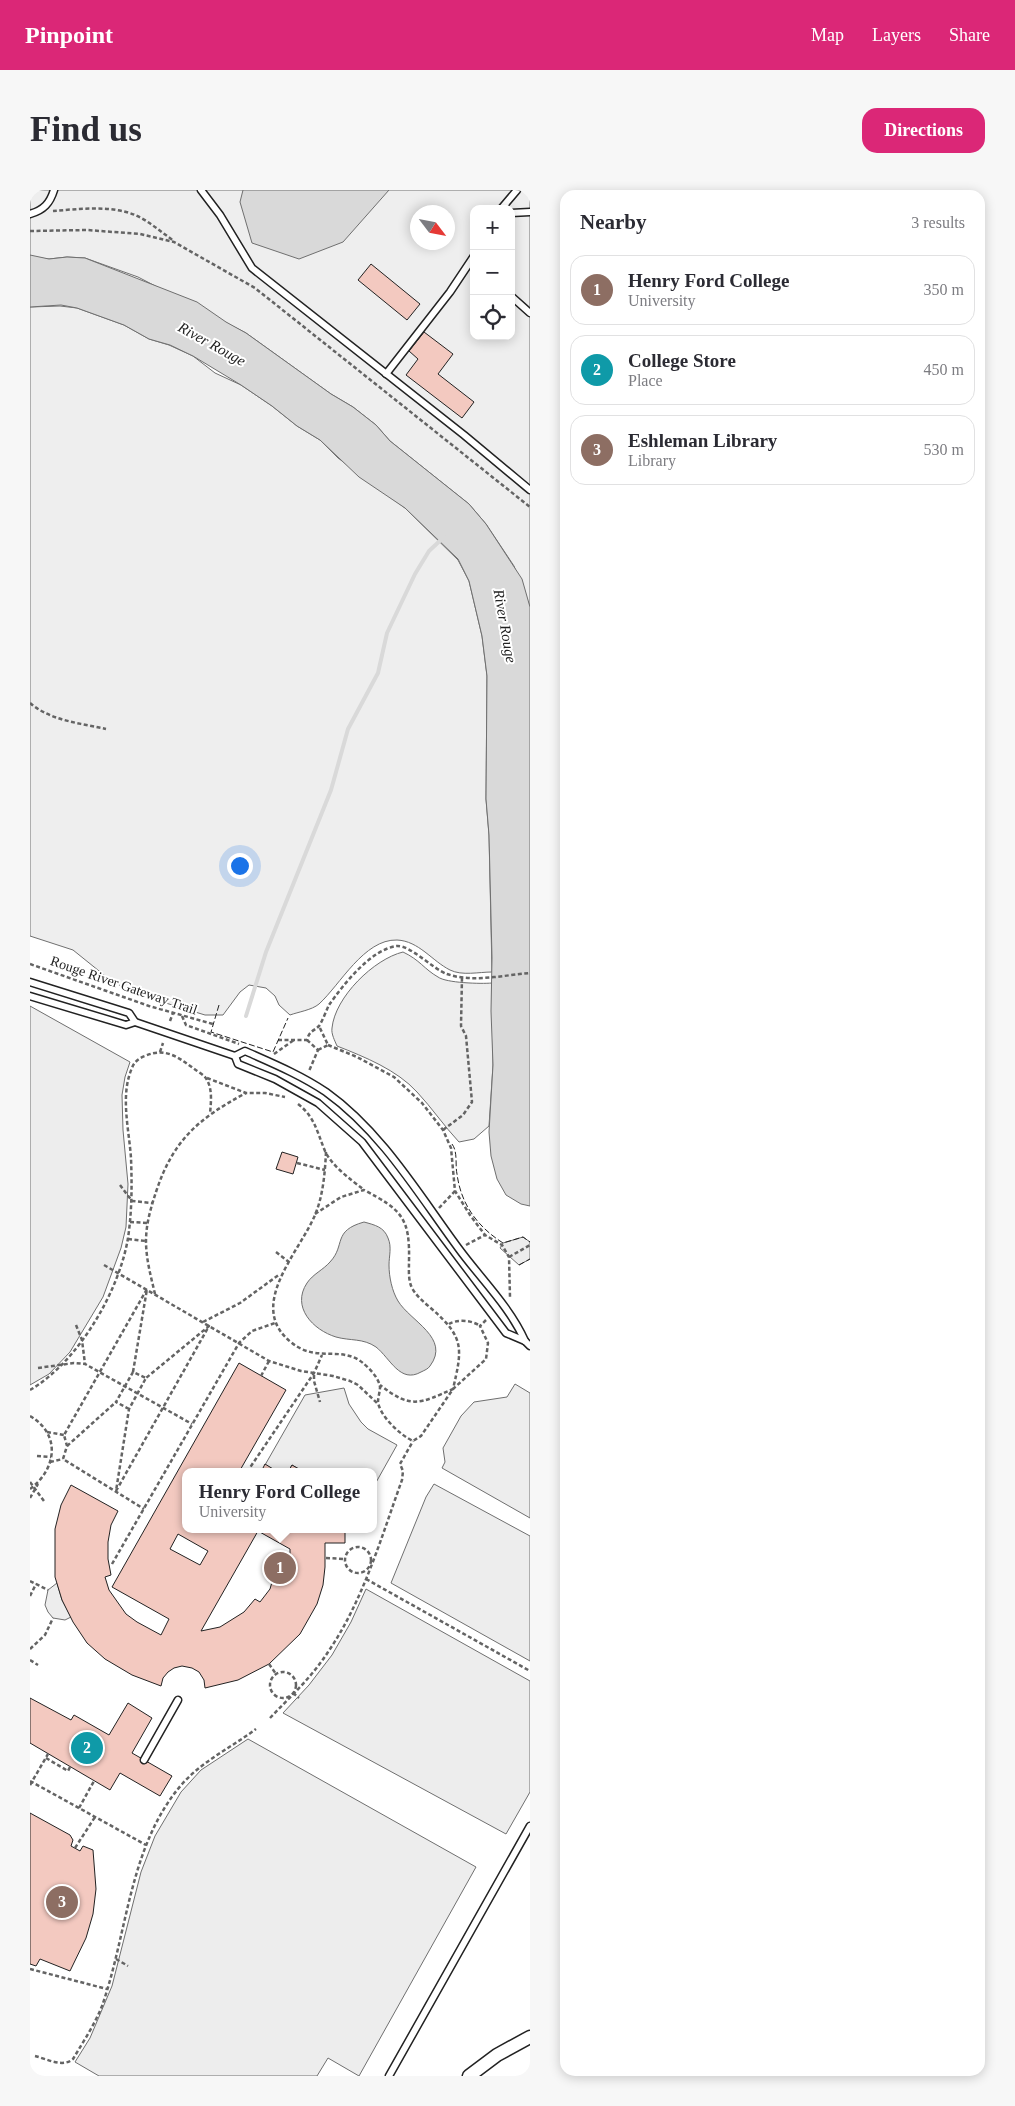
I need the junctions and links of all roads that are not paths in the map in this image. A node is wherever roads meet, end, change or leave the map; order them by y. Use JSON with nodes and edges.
{"nodes":[{"id":1,"x":54,"y":190,"type":"edge"},
{"id":2,"x":201,"y":190,"type":"edge"},
{"id":3,"x":517,"y":190,"type":"edge"},
{"id":4,"x":504,"y":205,"type":"edge"},
{"id":5,"x":530,"y":212,"type":"edge"},
{"id":6,"x":515,"y":213,"type":"edge"},
{"id":7,"x":30,"y":214,"type":"edge"},
{"id":8,"x":470,"y":262,"type":"edge"},
{"id":9,"x":515,"y":300,"type":"edge"},
{"id":10,"x":530,"y":313,"type":"edge"},
{"id":11,"x":386,"y":374,"type":"junction"},
{"id":12,"x":530,"y":490,"type":"edge"},
{"id":13,"x":30,"y":982,"type":"edge"},
{"id":14,"x":30,"y":996,"type":"edge"},
{"id":15,"x":135,"y":1022,"type":"junction"},
{"id":16,"x":235,"y":1056,"type":"junction"},
{"id":17,"x":528,"y":1344,"type":"edge"},
{"id":18,"x":178,"y":1700,"type":"dead end"},
{"id":19,"x":144,"y":1760,"type":"dead end"},
{"id":20,"x":530,"y":1826,"type":"edge"},
{"id":21,"x":530,"y":2038,"type":"edge"},
{"id":22,"x":389,"y":2076,"type":"edge"},
{"id":23,"x":469,"y":2076,"type":"edge"}],
"edges":[{"from":1,"to":7,"type":"lane"},
{"from":2,"to":11,"type":"lane"},
{"from":3,"to":4,"type":"lane"},
{"from":5,"to":6,"type":"lane"},
{"from":8,"to":11,"type":"lane"},
{"from":9,"to":10,"type":"lane"},
{"from":11,"to":12,"type":"lane"},
{"from":13,"to":15,"type":"lane"},
{"from":14,"to":15,"type":"lane"},
{"from":15,"to":16,"type":"lane"},
{"from":16,"to":17,"type":"lane"},
{"from":16,"to":17,"type":"lane"},
{"from":18,"to":19,"type":"lane"},
{"from":20,"to":22,"type":"lane"},
{"from":21,"to":23,"type":"street"}]}
